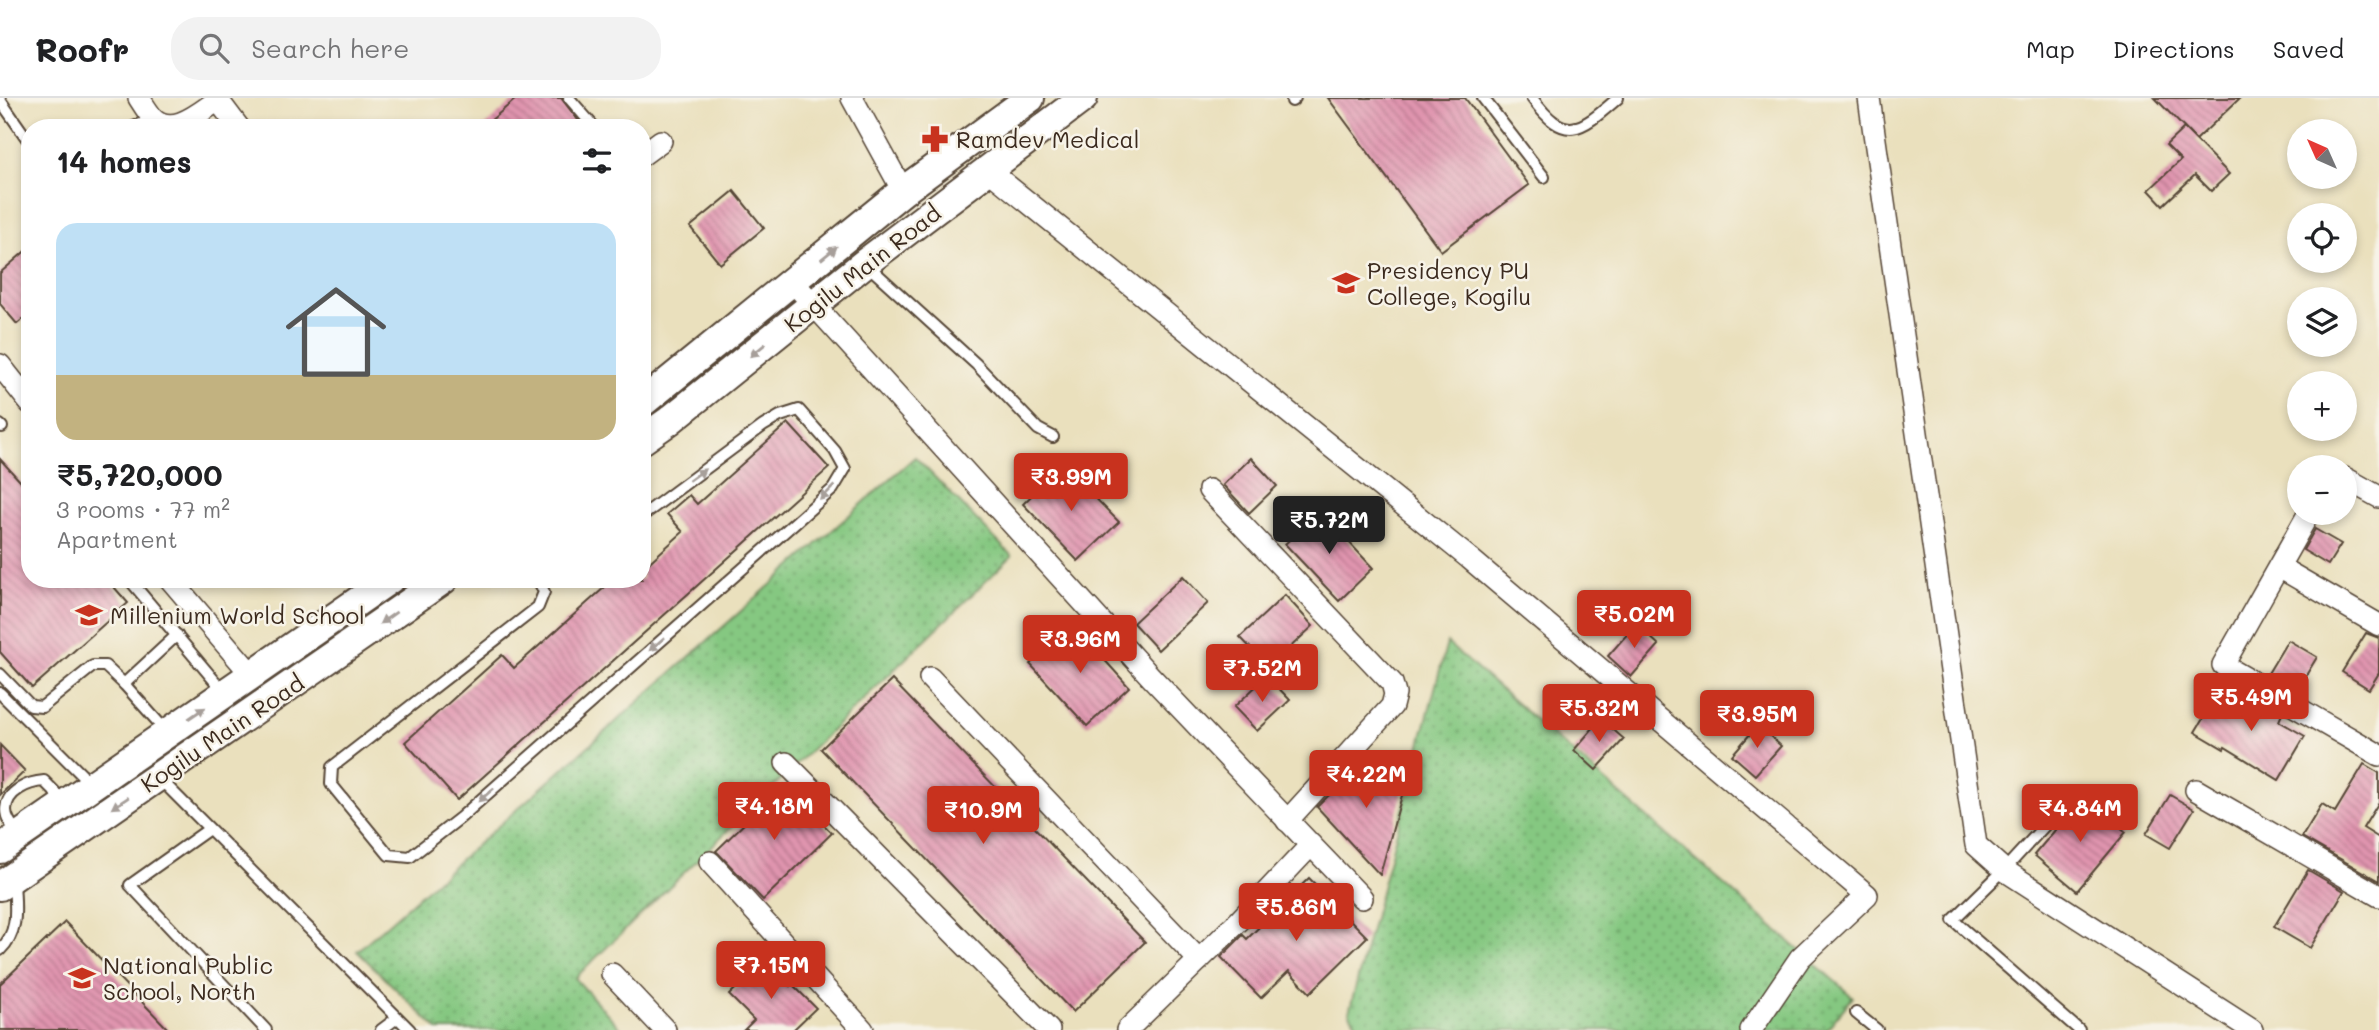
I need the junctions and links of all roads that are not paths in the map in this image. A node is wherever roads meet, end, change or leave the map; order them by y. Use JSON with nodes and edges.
{"nodes":[{"id":1,"x":139,"y":98,"type":"edge"},
{"id":2,"x":569,"y":98,"type":"edge"},
{"id":3,"x":852,"y":98,"type":"edge"},
{"id":4,"x":1030,"y":98,"type":"edge"},
{"id":5,"x":1083,"y":98,"type":"edge"},
{"id":6,"x":1483,"y":98,"type":"edge"},
{"id":7,"x":1532,"y":98,"type":"edge"},
{"id":8,"x":1618,"y":98,"type":"edge"},
{"id":9,"x":1869,"y":98,"type":"edge"},
{"id":10,"x":219,"y":99,"type":"edge"},
{"id":11,"x":0,"y":100,"type":"edge"},
{"id":12,"x":154,"y":119,"type":"edge"},
{"id":13,"x":189,"y":119,"type":"edge"},
{"id":14,"x":233,"y":119,"type":"edge"},
{"id":15,"x":587,"y":119,"type":"edge"},
{"id":16,"x":21,"y":130,"type":"edge"},
{"id":17,"x":661,"y":141,"type":"dead end"},
{"id":18,"x":651,"y":148,"type":"edge"},
{"id":19,"x":988,"y":170,"type":"junction"},
{"id":20,"x":1544,"y":177,"type":"dead end"},
{"id":21,"x":903,"y":191,"type":"junction"},
{"id":22,"x":865,"y":263,"type":"junction"},
{"id":23,"x":793,"y":282,"type":"junction"},
{"id":24,"x":813,"y":306,"type":"junction"},
{"id":25,"x":0,"y":365,"type":"edge"},
{"id":26,"x":21,"y":392,"type":"edge"},
{"id":27,"x":651,"y":396,"type":"edge"},
{"id":28,"x":651,"y":434,"type":"edge"},
{"id":29,"x":1053,"y":436,"type":"dead end"},
{"id":30,"x":2357,"y":485,"type":"edge"},
{"id":31,"x":1209,"y":490,"type":"dead end"},
{"id":32,"x":2379,"y":497,"type":"edge"},
{"id":33,"x":651,"y":509,"type":"edge"},
{"id":34,"x":2302,"y":525,"type":"edge"},
{"id":35,"x":2279,"y":567,"type":"junction"},
{"id":36,"x":137,"y":588,"type":"edge"},
{"id":37,"x":178,"y":588,"type":"edge"},
{"id":38,"x":377,"y":588,"type":"edge"},
{"id":39,"x":431,"y":588,"type":"edge"},
{"id":40,"x":542,"y":588,"type":"edge"},
{"id":41,"x":2379,"y":625,"type":"edge"},
{"id":42,"x":177,"y":635,"type":"junction"},
{"id":43,"x":0,"y":674,"type":"edge"},
{"id":44,"x":252,"y":675,"type":"junction"},
{"id":45,"x":930,"y":678,"type":"dead end"},
{"id":46,"x":124,"y":684,"type":"junction"},
{"id":47,"x":0,"y":692,"type":"edge"},
{"id":48,"x":225,"y":694,"type":"junction"},
{"id":49,"x":168,"y":733,"type":"junction"},
{"id":50,"x":2379,"y":755,"type":"edge"},
{"id":51,"x":786,"y":763,"type":"dead end"},
{"id":52,"x":158,"y":777,"type":"junction"},
{"id":53,"x":92,"y":785,"type":"junction"},
{"id":54,"x":2196,"y":790,"type":"dead end"},
{"id":55,"x":2070,"y":799,"type":"dead end"},
{"id":56,"x":62,"y":805,"type":"junction"},
{"id":57,"x":1287,"y":821,"type":"junction"},
{"id":58,"x":209,"y":829,"type":"junction"},
{"id":59,"x":10,"y":842,"type":"edge"},
{"id":60,"x":1311,"y":845,"type":"junction"},
{"id":61,"x":710,"y":862,"type":"dead end"},
{"id":62,"x":2004,"y":870,"type":"junction"},
{"id":63,"x":7,"y":881,"type":"edge"},
{"id":64,"x":2379,"y":896,"type":"edge"},
{"id":65,"x":1362,"y":898,"type":"dead end"},
{"id":66,"x":0,"y":950,"type":"edge"},
{"id":67,"x":1199,"y":960,"type":"junction"},
{"id":68,"x":612,"y":974,"type":"dead end"},
{"id":69,"x":1856,"y":1013,"type":"dead end"},
{"id":70,"x":397,"y":1018,"type":"junction"},
{"id":71,"x":2072,"y":1028,"type":"edge"},
{"id":72,"x":266,"y":1030,"type":"edge"},
{"id":73,"x":381,"y":1030,"type":"edge"},
{"id":74,"x":410,"y":1030,"type":"edge"},
{"id":75,"x":665,"y":1030,"type":"edge"},
{"id":76,"x":863,"y":1030,"type":"edge"},
{"id":77,"x":1049,"y":1030,"type":"edge"},
{"id":78,"x":1127,"y":1030,"type":"edge"},
{"id":79,"x":1751,"y":1030,"type":"edge"},
{"id":80,"x":1877,"y":1030,"type":"edge"},
{"id":81,"x":2252,"y":1030,"type":"edge"}],
"edges":[{"from":1,"to":12,"type":"street"},
{"from":2,"to":15,"type":"lane"},
{"from":3,"to":21,"type":"street"},
{"from":4,"to":21,"type":"main road","name":"Kogilu Main Road"},
{"from":5,"to":19,"type":"main road","name":"Kogilu Main Road"},
{"from":6,"to":20,"type":"lane"},
{"from":7,"to":8,"type":"lane"},
{"from":9,"to":62,"type":"street"},
{"from":10,"to":13,"type":"street"},
{"from":10,"to":14,"type":"street"},
{"from":11,"to":16,"type":"lane"},
{"from":17,"to":18,"type":"street"},
{"from":19,"to":22,"type":"main road","name":"Kogilu Main Road"},
{"from":19,"to":79,"type":"street"},
{"from":23,"to":21,"type":"main road","name":"Kogilu Main Road","one_way":true},
{"from":22,"to":24,"type":"main road","name":"Kogilu Main Road"},
{"from":22,"to":29,"type":"lane"},
{"from":23,"to":24,"type":"street"},
{"from":23,"to":27,"type":"main road","name":"Kogilu Main Road"},
{"from":24,"to":28,"type":"main road","name":"Kogilu Main Road","one_way":true},
{"from":24,"to":57,"type":"street"},
{"from":25,"to":26,"type":"street"},
{"from":30,"to":32,"type":"street"},
{"from":31,"to":57,"type":"street"},
{"from":33,"to":40,"type":"lane","one_way":true},
{"from":34,"to":35,"type":"street"},
{"from":35,"to":41,"type":"street"},
{"from":35,"to":50,"type":"street"},
{"from":36,"to":42,"type":"lane"},
{"from":37,"to":44,"type":"street"},
{"from":38,"to":44,"type":"main road","name":"Kogilu Main Road"},
{"from":39,"to":52,"type":"main road","name":"Kogilu Main Road","one_way":true},
{"from":42,"to":46,"type":"lane"},
{"from":42,"to":48,"type":"lane"},
{"from":43,"to":46,"type":"lane"},
{"from":44,"to":48,"type":"main road","name":"Kogilu Main Road"},
{"from":45,"to":67,"type":"street"},
{"from":46,"to":49,"type":"lane"},
{"from":47,"to":53,"type":"lane"},
{"from":49,"to":48,"type":"main road","name":"Kogilu Main Road","one_way":true},
{"from":49,"to":53,"type":"main road","name":"Kogilu Main Road"},
{"from":51,"to":77,"type":"street"},
{"from":52,"to":58,"type":"lane"},
{"from":52,"to":63,"type":"main road","name":"Kogilu Main Road","one_way":true},
{"from":53,"to":56,"type":"main road","name":"Kogilu Main Road"},
{"from":54,"to":64,"type":"street"},
{"from":55,"to":62,"type":"lane"},
{"from":56,"to":59,"type":"main road","name":"Kogilu Main Road"},
{"from":56,"to":59,"type":"lane"},
{"from":57,"to":60,"type":"street"},
{"from":58,"to":70,"type":"lane"},
{"from":58,"to":72,"type":"lane"},
{"from":60,"to":65,"type":"street"},
{"from":60,"to":67,"type":"street"},
{"from":61,"to":76,"type":"street"},
{"from":62,"to":71,"type":"lane"},
{"from":62,"to":81,"type":"street"},
{"from":63,"to":66,"type":"lane"},
{"from":67,"to":78,"type":"street"},
{"from":68,"to":75,"type":"street"},
{"from":69,"to":80,"type":"lane"},
{"from":70,"to":73,"type":"lane"},
{"from":70,"to":74,"type":"lane"}]}
